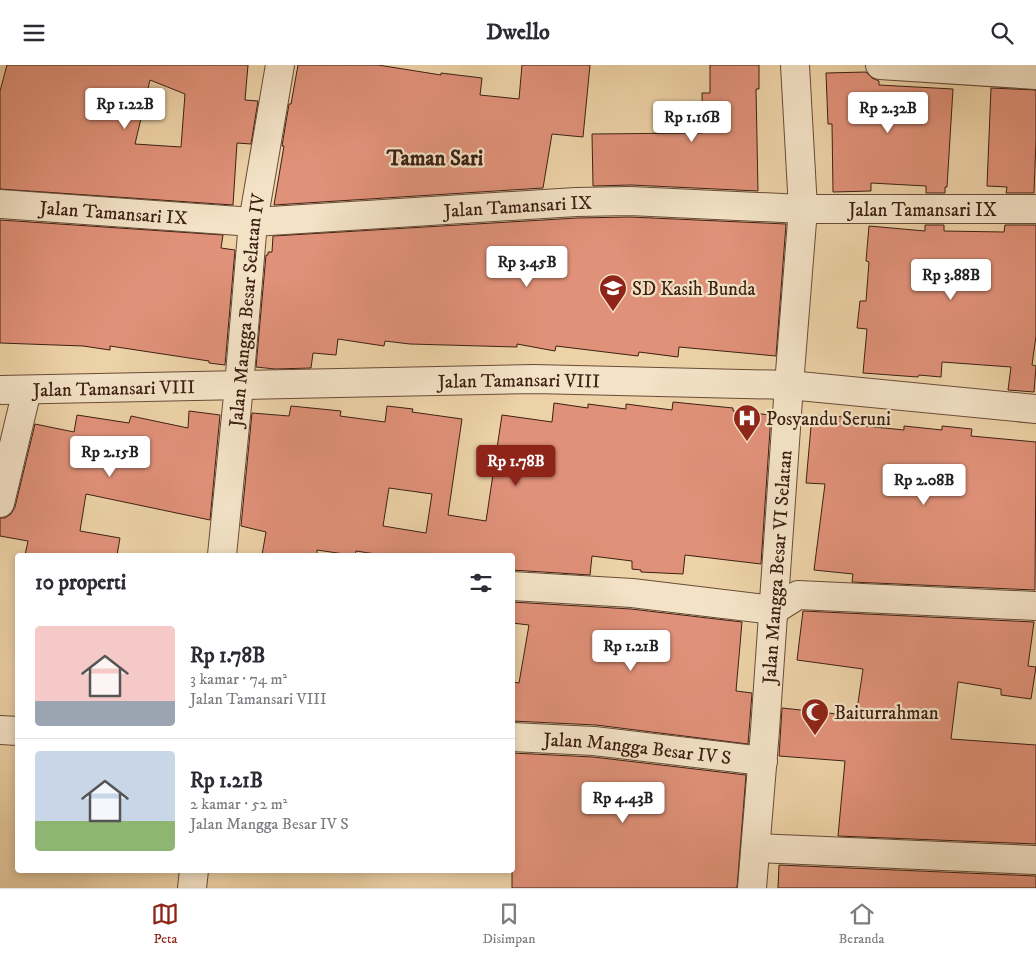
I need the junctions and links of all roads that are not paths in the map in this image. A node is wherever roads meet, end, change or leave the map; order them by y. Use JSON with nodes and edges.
{"nodes":[{"id":1,"x":280,"y":65,"type":"edge"},
{"id":2,"x":795,"y":65,"type":"edge"},
{"id":3,"x":880,"y":65,"type":"edge"},
{"id":4,"x":1036,"y":75,"type":"edge"},
{"id":5,"x":0,"y":204,"type":"edge"},
{"id":6,"x":803,"y":209,"type":"junction"},
{"id":7,"x":1036,"y":209,"type":"edge"},
{"id":8,"x":253,"y":222,"type":"junction"},
{"id":9,"x":789,"y":385,"type":"junction"},
{"id":10,"x":239,"y":386,"type":"junction"},
{"id":11,"x":27,"y":390,"type":"junction"},
{"id":12,"x":0,"y":391,"type":"edge"},
{"id":13,"x":1036,"y":409,"type":"edge"},
{"id":14,"x":0,"y":503,"type":"edge"},
{"id":15,"x":222,"y":553,"type":"edge"},
{"id":16,"x":515,"y":585,"type":"edge"},
{"id":17,"x":1036,"y":606,"type":"edge"},
{"id":18,"x":774,"y":610,"type":"junction"},
{"id":19,"x":0,"y":730,"type":"edge"},
{"id":20,"x":15,"y":731,"type":"edge"},
{"id":21,"x":515,"y":737,"type":"edge"},
{"id":22,"x":763,"y":761,"type":"junction"},
{"id":23,"x":756,"y":848,"type":"junction"},
{"id":24,"x":1036,"y":860,"type":"edge"},
{"id":25,"x":194,"y":873,"type":"edge"},
{"id":26,"x":192,"y":888,"type":"edge"},
{"id":27,"x":752,"y":888,"type":"edge"}],
"edges":[{"from":1,"to":8,"type":"street","name":"Jalan Mangga Besar Selatan IV"},
{"from":2,"to":6,"type":"street","name":"Jalan Mangga Besar VI Selatan"},
{"from":3,"to":4,"type":"street"},
{"from":5,"to":8,"type":"street","name":"Jalan Tamansari IX"},
{"from":6,"to":7,"type":"street","name":"Jalan Tamansari IX"},
{"from":6,"to":8,"type":"street","name":"Jalan Tamansari IX"},
{"from":6,"to":9,"type":"street","name":"Jalan Mangga Besar VI Selatan"},
{"from":8,"to":10,"type":"street","name":"Jalan Mangga Besar Selatan IV"},
{"from":9,"to":10,"type":"street","name":"Jalan Tamansari VIII"},
{"from":9,"to":13,"type":"street","name":"Jalan Tamansari VIII"},
{"from":9,"to":18,"type":"street","name":"Jalan Mangga Besar VI Selatan"},
{"from":10,"to":11,"type":"street","name":"Jalan Tamansari VIII"},
{"from":10,"to":15,"type":"street","name":"Jalan Mangga Besar Selatan IV"},
{"from":11,"to":12,"type":"street","name":"Jalan Tamansari VIII"},
{"from":11,"to":14,"type":"street"},
{"from":16,"to":18,"type":"street"},
{"from":17,"to":18,"type":"street"},
{"from":18,"to":22,"type":"street","name":"Jalan Mangga Besar VI Selatan"},
{"from":19,"to":20,"type":"street"},
{"from":21,"to":22,"type":"street","name":"Jalan Mangga Besar IV S"},
{"from":22,"to":23,"type":"street","name":"Jalan Mangga Besar VI Selatan"},
{"from":23,"to":24,"type":"street"},
{"from":23,"to":27,"type":"street","name":"Jalan Mangga Besar VI Selatan"},
{"from":25,"to":26,"type":"street"}]}
